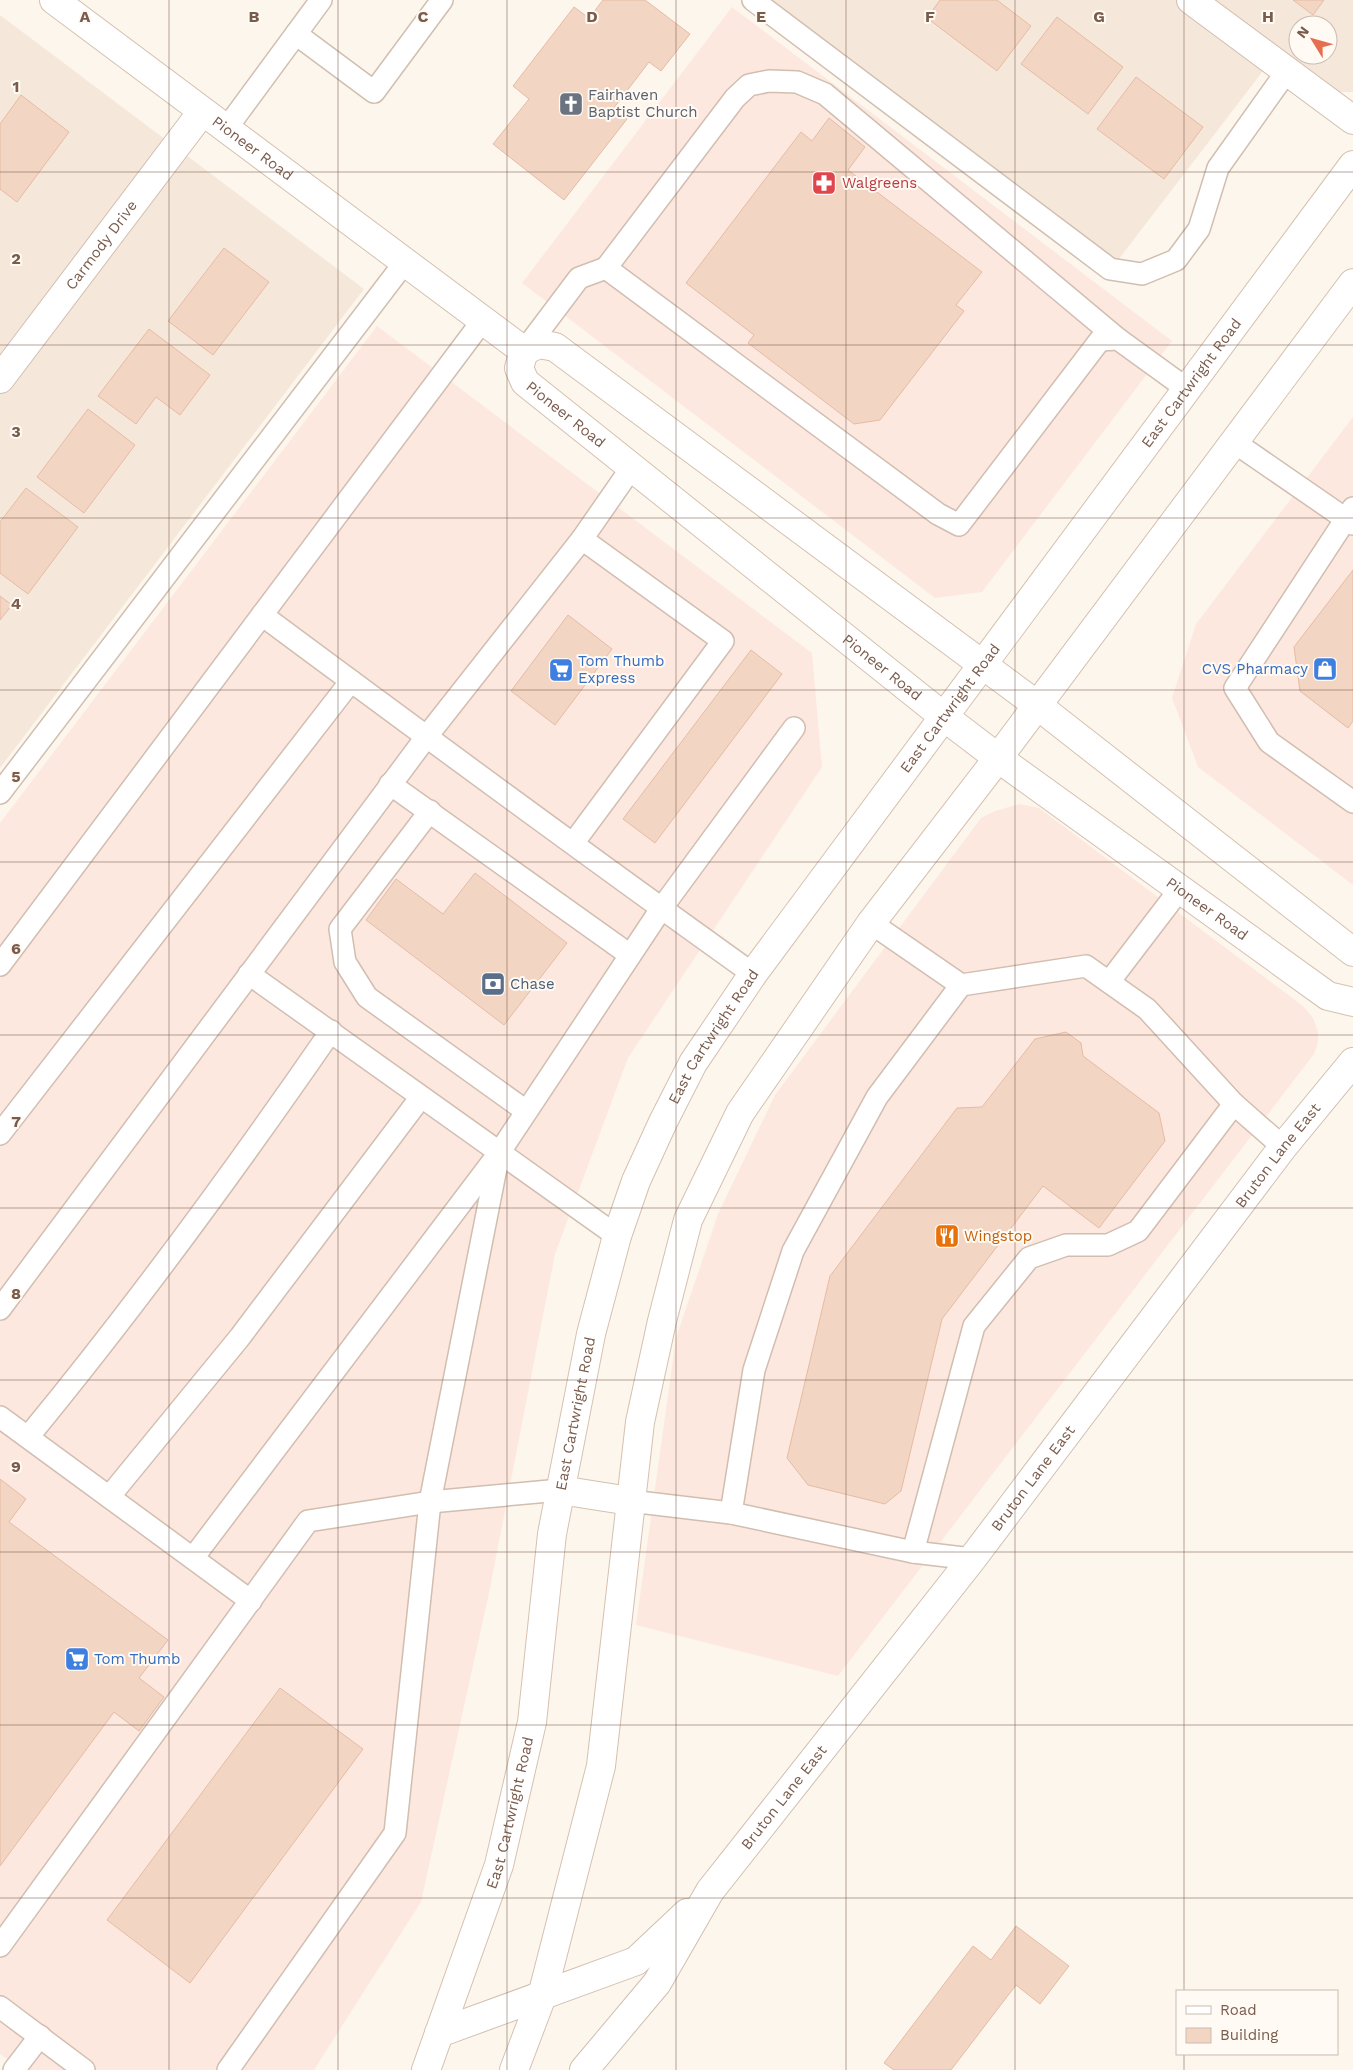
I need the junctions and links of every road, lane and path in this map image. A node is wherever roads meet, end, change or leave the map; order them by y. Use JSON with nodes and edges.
{"nodes":[{"id":1,"x":55,"y":0,"type":"edge"},
{"id":2,"x":321,"y":0,"type":"edge"},
{"id":3,"x":442,"y":0,"type":"edge"},
{"id":4,"x":753,"y":0,"type":"edge"},
{"id":5,"x":1191,"y":0,"type":"edge"},
{"id":6,"x":296,"y":34,"type":"junction"},
{"id":7,"x":1287,"y":71,"type":"junction"},
{"id":8,"x":202,"y":112,"type":"junction"},
{"id":9,"x":1353,"y":120,"type":"edge"},
{"id":10,"x":226,"y":129,"type":"junction"},
{"id":11,"x":1353,"y":165,"type":"edge"},
{"id":12,"x":405,"y":262,"type":"junction"},
{"id":13,"x":606,"y":268,"type":"junction"},
{"id":14,"x":1353,"y":283,"type":"edge"},
{"id":15,"x":483,"y":320,"type":"junction"},
{"id":16,"x":1118,"y":339,"type":"junction"},
{"id":17,"x":524,"y":351,"type":"junction"},
{"id":18,"x":0,"y":379,"type":"edge"},
{"id":19,"x":1187,"y":389,"type":"junction"},
{"id":20,"x":1234,"y":442,"type":"junction"},
{"id":21,"x":632,"y":467,"type":"junction"},
{"id":22,"x":1350,"y":517,"type":"edge"},
{"id":23,"x":582,"y":539,"type":"junction"},
{"id":24,"x":262,"y":615,"type":"junction"},
{"id":25,"x":982,"y":664,"type":"junction"},
{"id":26,"x":351,"y":681,"type":"junction"},
{"id":27,"x":1037,"y":705,"type":"junction"},
{"id":28,"x":943,"y":716,"type":"junction"},
{"id":29,"x":794,"y":728,"type":"dead end"},
{"id":30,"x":427,"y":736,"type":"junction"},
{"id":31,"x":998,"y":758,"type":"junction"},
{"id":32,"x":390,"y":784,"type":"junction"},
{"id":33,"x":0,"y":793,"type":"edge"},
{"id":34,"x":1353,"y":802,"type":"edge"},
{"id":35,"x":430,"y":811,"type":"junction"},
{"id":36,"x":574,"y":842,"type":"junction"},
{"id":37,"x":1180,"y":889,"type":"junction"},
{"id":38,"x":661,"y":909,"type":"junction"},
{"id":39,"x":871,"y":923,"type":"junction"},
{"id":40,"x":1353,"y":952,"type":"edge"},
{"id":41,"x":630,"y":955,"type":"junction"},
{"id":42,"x":0,"y":965,"type":"edge"},
{"id":43,"x":249,"y":974,"type":"junction"},
{"id":44,"x":753,"y":974,"type":"junction"},
{"id":45,"x":1109,"y":982,"type":"junction"},
{"id":46,"x":961,"y":985,"type":"junction"},
{"id":47,"x":1353,"y":1002,"type":"edge"},
{"id":48,"x":331,"y":1031,"type":"junction"},
{"id":49,"x":1353,"y":1062,"type":"edge"},
{"id":50,"x":421,"y":1097,"type":"junction"},
{"id":51,"x":1234,"y":1104,"type":"junction"},
{"id":52,"x":526,"y":1111,"type":"junction"},
{"id":53,"x":0,"y":1134,"type":"edge"},
{"id":54,"x":1284,"y":1146,"type":"junction"},
{"id":55,"x":499,"y":1153,"type":"junction"},
{"id":56,"x":618,"y":1236,"type":"junction"},
{"id":57,"x":0,"y":1309,"type":"edge"},
{"id":58,"x":0,"y":1417,"type":"edge"},
{"id":59,"x":28,"y":1437,"type":"junction"},
{"id":60,"x":560,"y":1490,"type":"junction"},
{"id":61,"x":109,"y":1497,"type":"junction"},
{"id":62,"x":630,"y":1501,"type":"junction"},
{"id":63,"x":430,"y":1502,"type":"junction"},
{"id":64,"x":731,"y":1513,"type":"junction"},
{"id":65,"x":913,"y":1552,"type":"junction"},
{"id":66,"x":193,"y":1558,"type":"junction"},
{"id":67,"x":972,"y":1559,"type":"junction"},
{"id":68,"x":251,"y":1602,"type":"junction"},
{"id":69,"x":710,"y":1891,"type":"junction"},
{"id":70,"x":0,"y":1946,"type":"edge"},
{"id":71,"x":542,"y":1996,"type":"junction"},
{"id":72,"x":0,"y":2006,"type":"edge"},
{"id":73,"x":439,"y":2033,"type":"junction"},
{"id":74,"x":40,"y":2036,"type":"junction"},
{"id":75,"x":14,"y":2070,"type":"edge"},
{"id":76,"x":84,"y":2070,"type":"edge"},
{"id":77,"x":228,"y":2070,"type":"edge"},
{"id":78,"x":426,"y":2070,"type":"edge"},
{"id":79,"x":514,"y":2070,"type":"edge"},
{"id":80,"x":584,"y":2070,"type":"edge"}],
"edges":[{"from":1,"to":8,"type":"main road","name":"Pioneer Road"},
{"from":2,"to":6,"type":"lane"},
{"from":3,"to":6,"type":"lane"},
{"from":4,"to":7,"type":"lane"},
{"from":5,"to":7,"type":"main road"},
{"from":6,"to":10,"type":"lane"},
{"from":7,"to":9,"type":"main road"},
{"from":8,"to":10,"type":"main road","name":"Pioneer Road"},
{"from":8,"to":18,"type":"main road","name":"Carmody Drive"},
{"from":10,"to":12,"type":"main road","name":"Pioneer Road"},
{"from":11,"to":19,"type":"main road","name":"East Cartwright Road"},
{"from":12,"to":15,"type":"main road","name":"Pioneer Road"},
{"from":12,"to":33,"type":"lane"},
{"from":13,"to":16,"type":"lane"},
{"from":13,"to":16,"type":"lane"},
{"from":13,"to":17,"type":"lane"},
{"from":14,"to":20,"type":"main road"},
{"from":15,"to":17,"type":"main road","name":"Pioneer Road"},
{"from":15,"to":24,"type":"lane"},
{"from":16,"to":19,"type":"lane"},
{"from":17,"to":21,"type":"main road","name":"Pioneer Road"},
{"from":17,"to":25,"type":"main road"},
{"from":19,"to":25,"type":"main road","name":"East Cartwright Road"},
{"from":20,"to":22,"type":"lane"},
{"from":20,"to":27,"type":"main road"},
{"from":21,"to":23,"type":"lane"},
{"from":21,"to":28,"type":"main road","name":"Pioneer Road"},
{"from":22,"to":34,"type":"lane"},
{"from":23,"to":30,"type":"lane"},
{"from":23,"to":36,"type":"lane"},
{"from":24,"to":26,"type":"lane"},
{"from":24,"to":42,"type":"lane"},
{"from":25,"to":27,"type":"main road"},
{"from":25,"to":28,"type":"main road","name":"East Cartwright Road"},
{"from":26,"to":30,"type":"lane"},
{"from":26,"to":53,"type":"lane"},
{"from":27,"to":31,"type":"main road"},
{"from":27,"to":40,"type":"main road"},
{"from":28,"to":31,"type":"main road","name":"Pioneer Road"},
{"from":28,"to":44,"type":"main road","name":"East Cartwright Road"},
{"from":29,"to":38,"type":"lane"},
{"from":30,"to":32,"type":"lane"},
{"from":30,"to":36,"type":"lane"},
{"from":31,"to":37,"type":"main road","name":"Pioneer Road"},
{"from":31,"to":39,"type":"main road"},
{"from":32,"to":35,"type":"lane"},
{"from":32,"to":43,"type":"lane"},
{"from":35,"to":41,"type":"lane"},
{"from":35,"to":52,"type":"lane"},
{"from":36,"to":38,"type":"lane"},
{"from":37,"to":45,"type":"lane"},
{"from":37,"to":47,"type":"main road","name":"Pioneer Road"},
{"from":38,"to":41,"type":"lane"},
{"from":38,"to":44,"type":"lane"},
{"from":39,"to":46,"type":"lane"},
{"from":39,"to":62,"type":"main road"},
{"from":41,"to":52,"type":"lane"},
{"from":43,"to":48,"type":"lane"},
{"from":43,"to":57,"type":"lane"},
{"from":44,"to":56,"type":"main road","name":"East Cartwright Road"},
{"from":45,"to":46,"type":"lane"},
{"from":45,"to":51,"type":"lane"},
{"from":46,"to":64,"type":"lane"},
{"from":48,"to":50,"type":"lane"},
{"from":48,"to":59,"type":"lane"},
{"from":49,"to":54,"type":"main road","name":"Bruton Lane East"},
{"from":50,"to":55,"type":"lane"},
{"from":50,"to":61,"type":"lane"},
{"from":51,"to":54,"type":"lane"},
{"from":51,"to":65,"type":"lane"},
{"from":52,"to":55,"type":"lane"},
{"from":54,"to":67,"type":"main road","name":"Bruton Lane East"},
{"from":55,"to":56,"type":"lane"},
{"from":55,"to":63,"type":"lane"},
{"from":55,"to":66,"type":"lane"},
{"from":56,"to":60,"type":"main road","name":"East Cartwright Road"},
{"from":58,"to":59,"type":"lane"},
{"from":59,"to":61,"type":"lane"},
{"from":60,"to":62,"type":"main road"},
{"from":60,"to":63,"type":"lane"},
{"from":60,"to":73,"type":"main road","name":"East Cartwright Road"},
{"from":61,"to":66,"type":"lane"},
{"from":62,"to":64,"type":"lane"},
{"from":62,"to":71,"type":"main road"},
{"from":63,"to":68,"type":"lane"},
{"from":63,"to":77,"type":"lane"},
{"from":64,"to":65,"type":"lane"},
{"from":65,"to":67,"type":"lane"},
{"from":66,"to":68,"type":"lane"},
{"from":67,"to":69,"type":"main road","name":"Bruton Lane East"},
{"from":68,"to":70,"type":"lane"},
{"from":69,"to":71,"type":"main road","name":"Bruton Lane East"},
{"from":69,"to":80,"type":"main road","name":"Bruton Lane East"},
{"from":71,"to":73,"type":"main road","name":"Bruton Lane East"},
{"from":71,"to":79,"type":"main road"},
{"from":72,"to":74,"type":"lane"},
{"from":73,"to":78,"type":"main road","name":"East Cartwright Road"},
{"from":74,"to":75,"type":"lane"},
{"from":74,"to":76,"type":"lane"}]}
